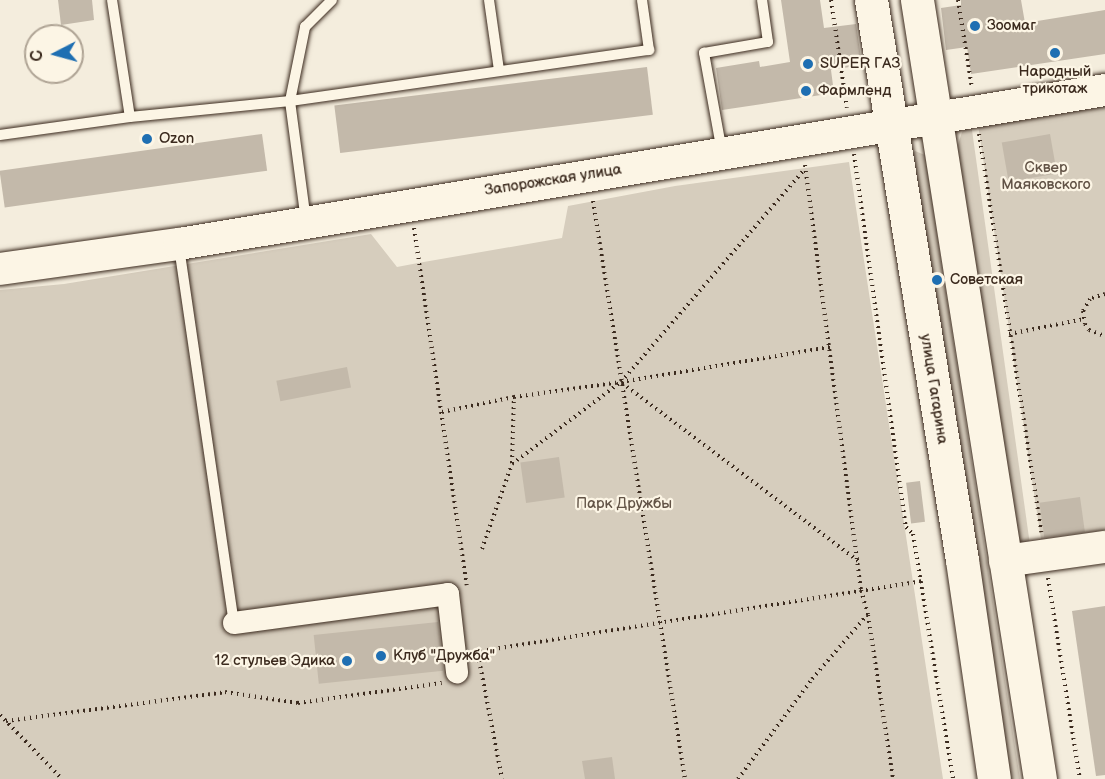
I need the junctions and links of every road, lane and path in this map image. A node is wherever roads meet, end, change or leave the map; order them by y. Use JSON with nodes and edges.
{"nodes":[{"id":1,"x":112,"y":0,"type":"edge"},
{"id":2,"x":333,"y":0,"type":"edge"},
{"id":3,"x":489,"y":0,"type":"edge"},
{"id":4,"x":642,"y":0,"type":"edge"},
{"id":5,"x":762,"y":0,"type":"edge"},
{"id":6,"x":831,"y":0,"type":"edge"},
{"id":7,"x":871,"y":0,"type":"edge"},
{"id":8,"x":917,"y":0,"type":"edge"},
{"id":9,"x":958,"y":0,"type":"edge"},
{"id":10,"x":499,"y":70,"type":"junction"},
{"id":11,"x":1105,"y":90,"type":"edge"},
{"id":12,"x":290,"y":101,"type":"junction"},
{"id":13,"x":975,"y":110,"type":"junction"},
{"id":14,"x":130,"y":117,"type":"junction"},
{"id":15,"x":935,"y":117,"type":"junction"},
{"id":16,"x":890,"y":125,"type":"junction"},
{"id":17,"x":851,"y":132,"type":"junction"},
{"id":18,"x":0,"y":135,"type":"edge"},
{"id":19,"x":722,"y":152,"type":"junction"},
{"id":20,"x":807,"y":155,"type":"dead end"},
{"id":21,"x":805,"y":170,"type":"junction"},
{"id":22,"x":593,"y":201,"type":"dead end"},
{"id":23,"x":412,"y":218,"type":"dead end"},
{"id":24,"x":306,"y":221,"type":"junction"},
{"id":25,"x":179,"y":244,"type":"junction"},
{"id":26,"x":0,"y":269,"type":"edge"},
{"id":27,"x":1105,"y":294,"type":"edge"},
{"id":28,"x":1084,"y":319,"type":"junction"},
{"id":29,"x":1009,"y":334,"type":"junction"},
{"id":30,"x":1105,"y":336,"type":"edge"},
{"id":31,"x":831,"y":347,"type":"junction"},
{"id":32,"x":621,"y":382,"type":"junction"},
{"id":33,"x":513,"y":397,"type":"junction"},
{"id":34,"x":442,"y":412,"type":"junction"},
{"id":35,"x":512,"y":464,"type":"junction"},
{"id":36,"x":1105,"y":547,"type":"edge"},
{"id":37,"x":482,"y":549,"type":"dead end"},
{"id":38,"x":1045,"y":556,"type":"junction"},
{"id":39,"x":858,"y":561,"type":"junction"},
{"id":40,"x":1005,"y":561,"type":"junction"},
{"id":41,"x":921,"y":581,"type":"junction"},
{"id":42,"x":861,"y":590,"type":"junction"},
{"id":43,"x":469,"y":596,"type":"dead end"},
{"id":44,"x":868,"y":615,"type":"junction"},
{"id":45,"x":658,"y":621,"type":"junction"},
{"id":46,"x":234,"y":623,"type":"joint"},
{"id":47,"x":476,"y":639,"type":"dead end"},
{"id":48,"x":477,"y":650,"type":"junction"},
{"id":49,"x":457,"y":672,"type":"junction"},
{"id":50,"x":0,"y":715,"type":"edge"},
{"id":51,"x":6,"y":721,"type":"junction"},
{"id":52,"x":62,"y":779,"type":"edge"},
{"id":53,"x":502,"y":779,"type":"edge"},
{"id":54,"x":685,"y":779,"type":"edge"},
{"id":55,"x":738,"y":779,"type":"edge"},
{"id":56,"x":893,"y":779,"type":"edge"},
{"id":57,"x":953,"y":779,"type":"edge"},
{"id":58,"x":994,"y":779,"type":"edge"},
{"id":59,"x":1040,"y":779,"type":"edge"},
{"id":60,"x":1080,"y":779,"type":"edge"}],
"edges":[{"from":1,"to":14,"type":"lane"},
{"from":2,"to":12,"type":"lane"},
{"from":3,"to":10,"type":"lane"},
{"from":4,"to":10,"type":"lane"},
{"from":5,"to":19,"type":"lane"},
{"from":6,"to":17,"type":"path"},
{"from":7,"to":16,"type":"main road","name":"улица Гагарина"},
{"from":8,"to":15,"type":"main road"},
{"from":9,"to":13,"type":"path"},
{"from":10,"to":12,"type":"lane"},
{"from":11,"to":13,"type":"street","name":"Запорожская улица"},
{"from":12,"to":14,"type":"lane"},
{"from":12,"to":24,"type":"lane"},
{"from":13,"to":15,"type":"street","name":"Запорожская улица"},
{"from":13,"to":29,"type":"path"},
{"from":14,"to":18,"type":"lane"},
{"from":15,"to":16,"type":"street","name":"Запорожская улица"},
{"from":15,"to":40,"type":"main road"},
{"from":16,"to":17,"type":"street","name":"Запорожская улица"},
{"from":16,"to":58,"type":"main road","name":"улица Гагарина"},
{"from":17,"to":19,"type":"street","name":"Запорожская улица"},
{"from":17,"to":41,"type":"path"},
{"from":19,"to":24,"type":"street","name":"Запорожская улица"},
{"from":20,"to":21,"type":"path"},
{"from":21,"to":31,"type":"path"},
{"from":21,"to":32,"type":"path"},
{"from":22,"to":32,"type":"path"},
{"from":23,"to":34,"type":"path"},
{"from":24,"to":25,"type":"street","name":"Запорожская улица"},
{"from":25,"to":26,"type":"street","name":"Запорожская улица"},
{"from":25,"to":46,"type":"lane"},
{"from":27,"to":28,"type":"path"},
{"from":28,"to":29,"type":"path"},
{"from":28,"to":30,"type":"path"},
{"from":29,"to":38,"type":"path"},
{"from":31,"to":32,"type":"path"},
{"from":31,"to":39,"type":"path"},
{"from":32,"to":33,"type":"path"},
{"from":32,"to":35,"type":"path"},
{"from":32,"to":39,"type":"path"},
{"from":32,"to":45,"type":"path"},
{"from":33,"to":34,"type":"path"},
{"from":33,"to":35,"type":"path"},
{"from":34,"to":43,"type":"path"},
{"from":35,"to":37,"type":"path"},
{"from":36,"to":38,"type":"street"},
{"from":38,"to":40,"type":"street"},
{"from":38,"to":60,"type":"path"},
{"from":39,"to":42,"type":"path"},
{"from":40,"to":59,"type":"main road"},
{"from":41,"to":42,"type":"path"},
{"from":41,"to":57,"type":"path"},
{"from":42,"to":44,"type":"path"},
{"from":42,"to":45,"type":"path"},
{"from":44,"to":55,"type":"path"},
{"from":44,"to":56,"type":"path"},
{"from":45,"to":48,"type":"path"},
{"from":45,"to":54,"type":"path"},
{"from":46,"to":49,"type":"street"},
{"from":47,"to":48,"type":"path"},
{"from":48,"to":49,"type":"path"},
{"from":48,"to":53,"type":"path"},
{"from":49,"to":51,"type":"path"},
{"from":50,"to":51,"type":"path"},
{"from":51,"to":52,"type":"path"}]}
